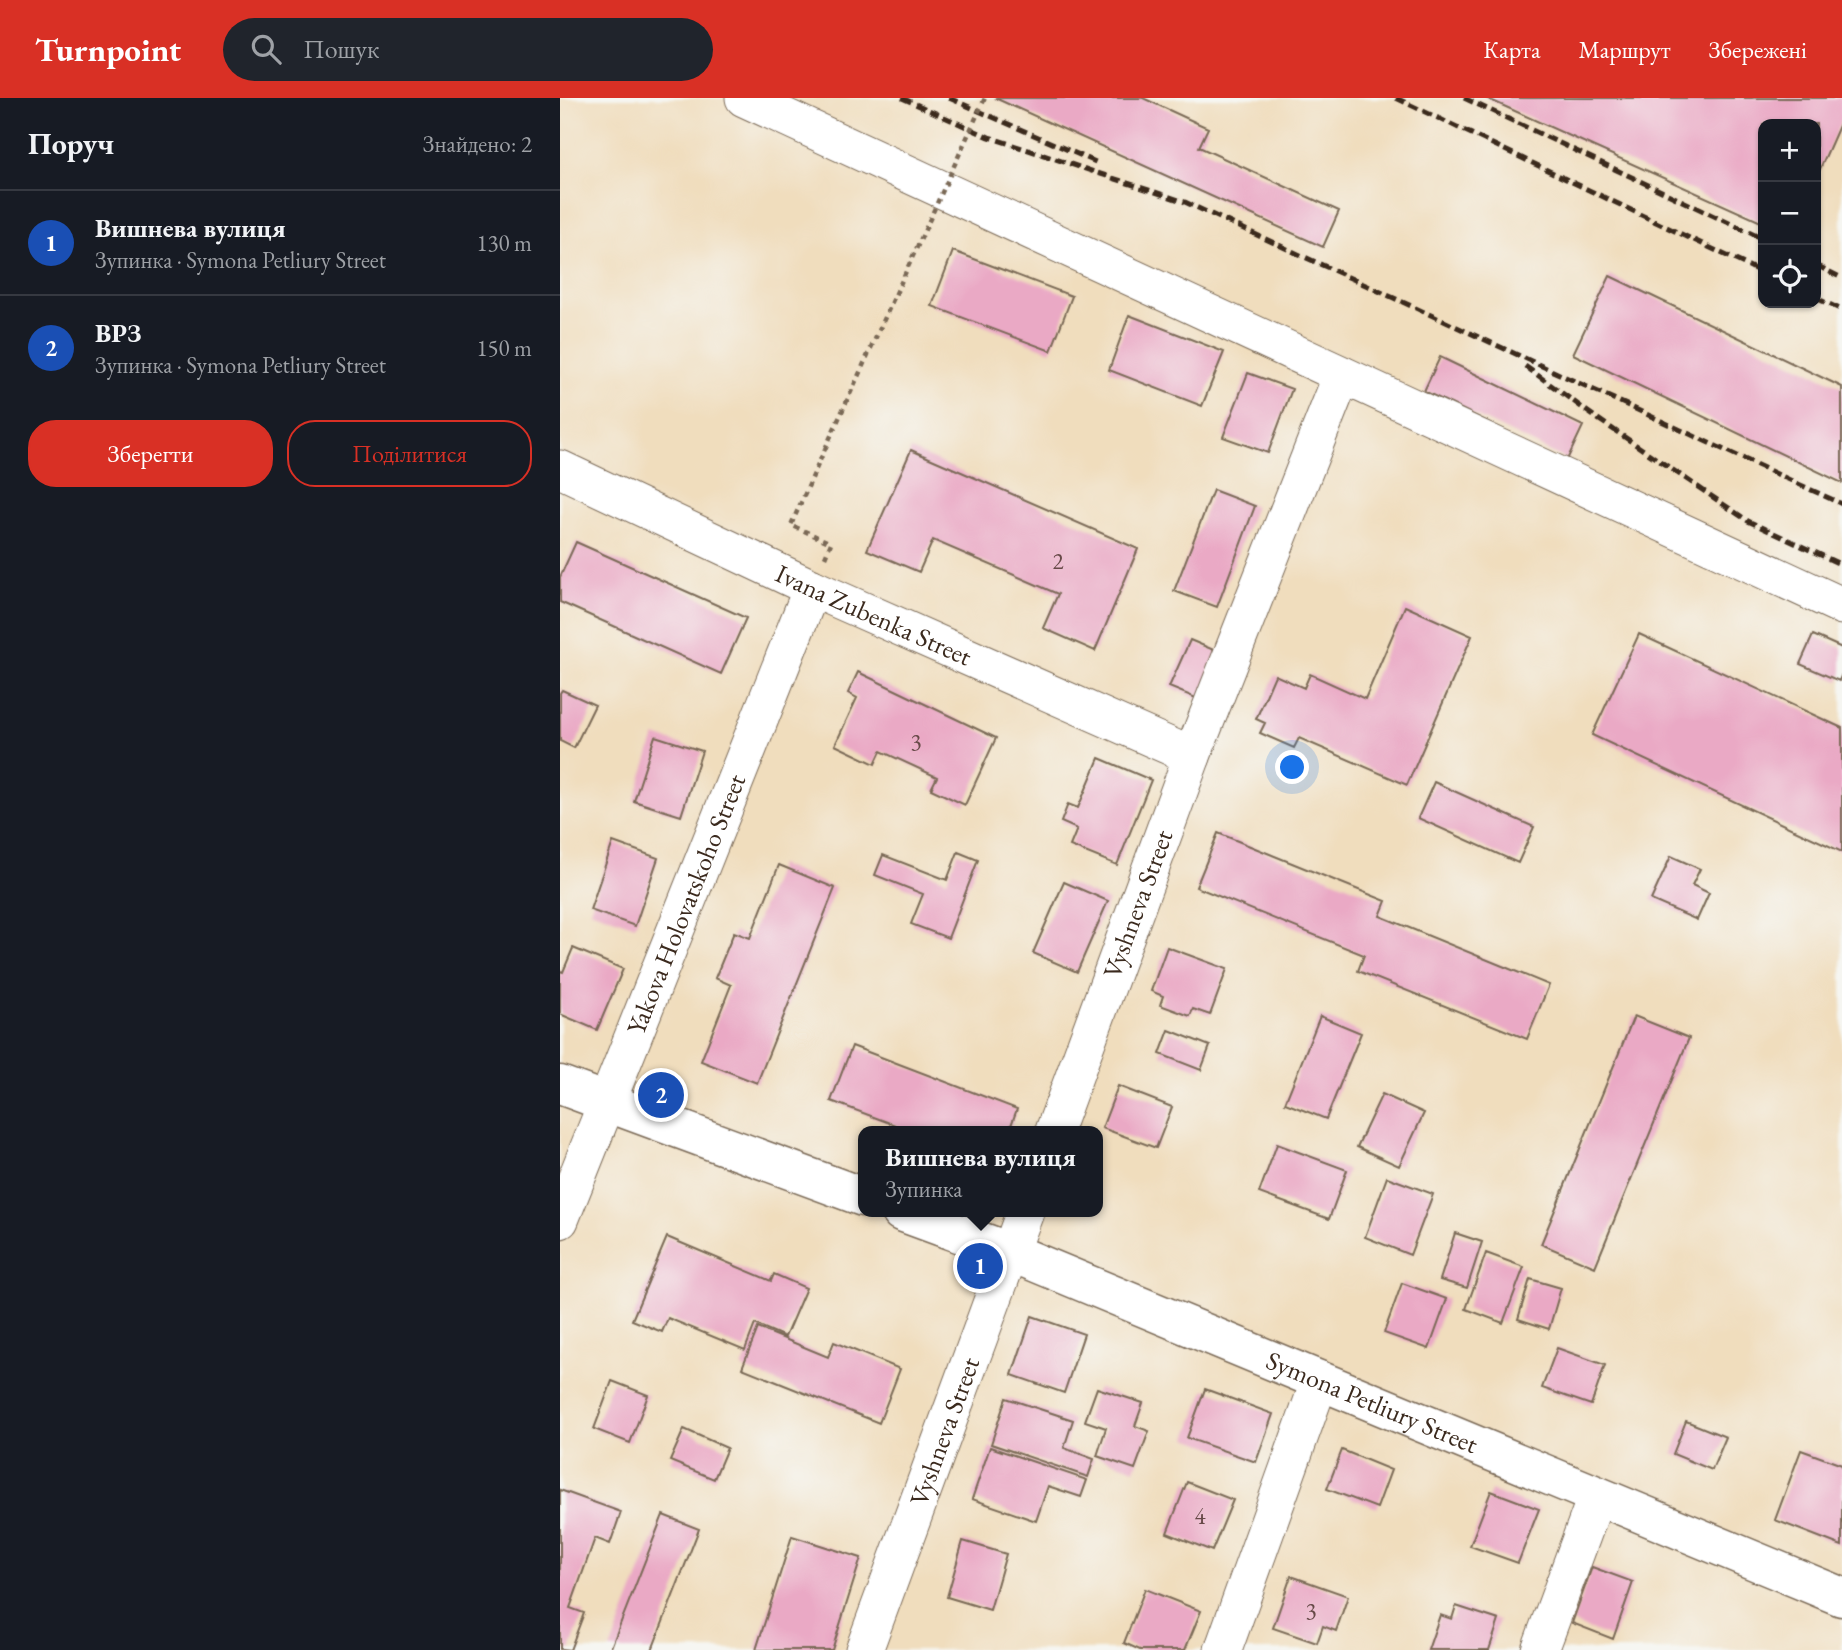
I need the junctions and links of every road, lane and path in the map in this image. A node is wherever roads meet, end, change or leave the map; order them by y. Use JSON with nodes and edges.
{"nodes":[{"id":1,"x":744,"y":98,"type":"edge"},
{"id":2,"x":985,"y":98,"type":"edge"},
{"id":3,"x":1342,"y":375,"type":"junction"},
{"id":4,"x":560,"y":469,"type":"edge"},
{"id":5,"x":831,"y":542,"type":"dead end"},
{"id":6,"x":811,"y":588,"type":"junction"},
{"id":7,"x":1842,"y":606,"type":"edge"},
{"id":8,"x":1192,"y":756,"type":"junction"},
{"id":9,"x":560,"y":1085,"type":"edge"},
{"id":10,"x":607,"y":1101,"type":"junction"},
{"id":11,"x":1056,"y":1126,"type":"edge"},
{"id":12,"x":858,"y":1196,"type":"edge"},
{"id":13,"x":915,"y":1217,"type":"edge"},
{"id":14,"x":1022,"y":1217,"type":"edge"},
{"id":15,"x":560,"y":1220,"type":"edge"},
{"id":16,"x":1010,"y":1252,"type":"junction"},
{"id":17,"x":1320,"y":1380,"type":"junction"},
{"id":18,"x":1597,"y":1495,"type":"junction"},
{"id":19,"x":1842,"y":1597,"type":"edge"},
{"id":20,"x":864,"y":1650,"type":"edge"},
{"id":21,"x":1223,"y":1650,"type":"edge"},
{"id":22,"x":1540,"y":1650,"type":"edge"}],
"edges":[{"from":1,"to":3,"type":"street"},
{"from":2,"to":5,"type":"path","bridge":true},
{"from":3,"to":7,"type":"street"},
{"from":3,"to":8,"type":"street","name":"Vyshneva Street"},
{"from":4,"to":6,"type":"street","name":"Ivana Zubenka Street"},
{"from":6,"to":8,"type":"street","name":"Ivana Zubenka Street"},
{"from":6,"to":10,"type":"street","name":"Yakova Holovatskoho Street"},
{"from":8,"to":11,"type":"street","name":"Vyshneva Street"},
{"from":9,"to":10,"type":"main road"},
{"from":10,"to":12,"type":"main road"},
{"from":10,"to":15,"type":"street","name":"Yakova Holovatskoho Street"},
{"from":13,"to":16,"type":"main road","name":"Symona Petliury Street"},
{"from":14,"to":16,"type":"street","name":"Vyshneva Street"},
{"from":16,"to":17,"type":"main road","name":"Symona Petliury Street"},
{"from":16,"to":20,"type":"street","name":"Vyshneva Street"},
{"from":17,"to":18,"type":"main road","name":"Symona Petliury Street"},
{"from":17,"to":21,"type":"street"},
{"from":18,"to":19,"type":"main road","name":"Symona Petliury Street"},
{"from":18,"to":22,"type":"street"}]}
